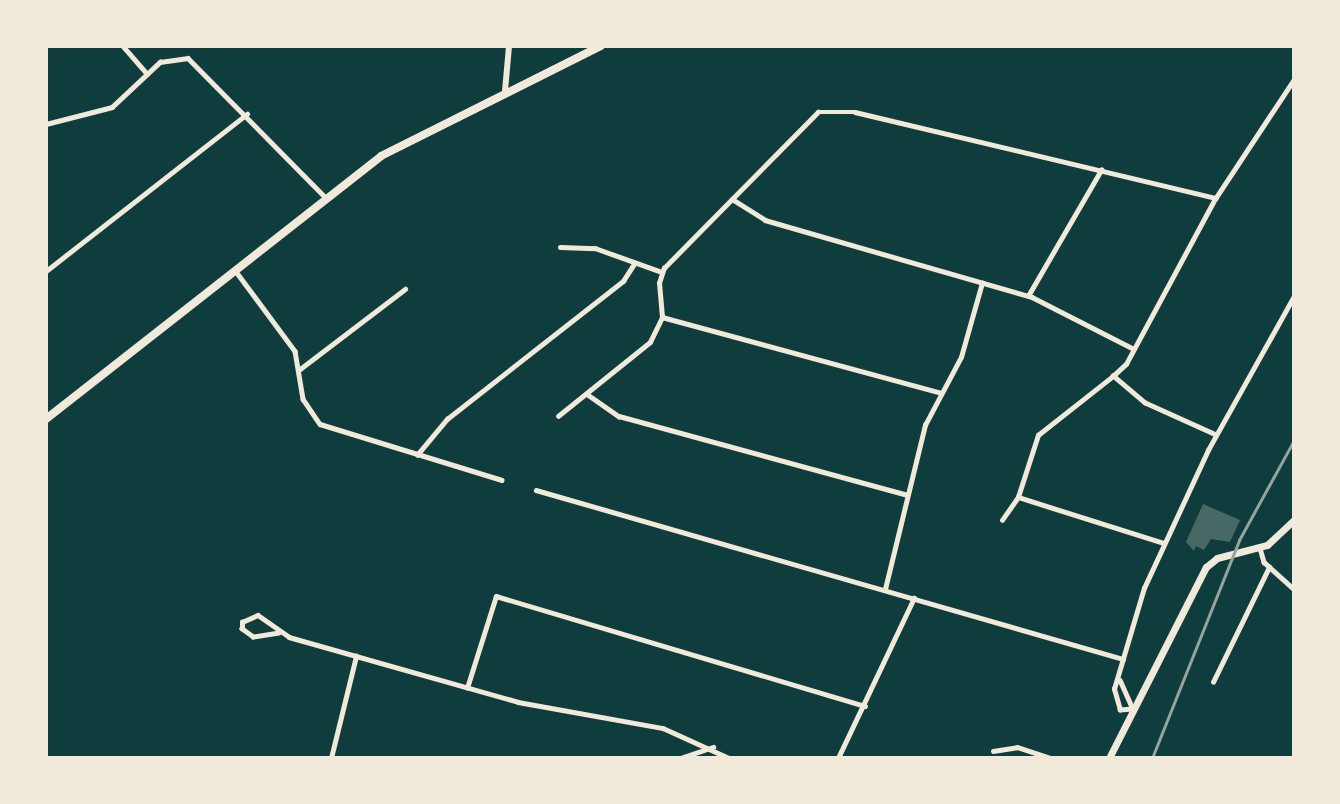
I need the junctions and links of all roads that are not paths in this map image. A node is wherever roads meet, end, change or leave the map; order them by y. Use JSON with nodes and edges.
{"nodes":[{"id":1,"x":123,"y":46,"type":"edge"},
{"id":2,"x":509,"y":46,"type":"edge"},
{"id":3,"x":601,"y":46,"type":"edge"},
{"id":4,"x":147,"y":74,"type":"junction"},
{"id":5,"x":1293,"y":79,"type":"edge"},
{"id":6,"x":505,"y":91,"type":"junction"},
{"id":7,"x":247,"y":114,"type":"junction"},
{"id":8,"x":46,"y":124,"type":"edge"},
{"id":9,"x":1101,"y":170,"type":"junction"},
{"id":10,"x":326,"y":198,"type":"junction"},
{"id":11,"x":1216,"y":198,"type":"junction"},
{"id":12,"x":732,"y":199,"type":"junction"},
{"id":13,"x":561,"y":248,"type":"dead end"},
{"id":14,"x":634,"y":264,"type":"junction"},
{"id":15,"x":235,"y":270,"type":"junction"},
{"id":16,"x":46,"y":271,"type":"edge"},
{"id":17,"x":662,"y":272,"type":"junction"},
{"id":18,"x":982,"y":283,"type":"junction"},
{"id":19,"x":405,"y":289,"type":"dead end"},
{"id":20,"x":1028,"y":296,"type":"junction"},
{"id":21,"x":1293,"y":296,"type":"edge"},
{"id":22,"x":662,"y":317,"type":"junction"},
{"id":23,"x":1134,"y":349,"type":"junction"},
{"id":24,"x":300,"y":369,"type":"junction"},
{"id":25,"x":1113,"y":376,"type":"junction"},
{"id":26,"x":941,"y":393,"type":"junction"},
{"id":27,"x":587,"y":394,"type":"junction"},
{"id":28,"x":558,"y":416,"type":"dead end"},
{"id":29,"x":46,"y":419,"type":"edge"},
{"id":30,"x":1216,"y":435,"type":"junction"},
{"id":31,"x":417,"y":455,"type":"junction"},
{"id":32,"x":502,"y":480,"type":"dead end"},
{"id":33,"x":536,"y":490,"type":"dead end"},
{"id":34,"x":907,"y":495,"type":"junction"},
{"id":35,"x":1018,"y":497,"type":"junction"},
{"id":36,"x":1002,"y":520,"type":"dead end"},
{"id":37,"x":1293,"y":520,"type":"edge"},
{"id":38,"x":1164,"y":543,"type":"junction"},
{"id":39,"x":1260,"y":548,"type":"junction"},
{"id":40,"x":1269,"y":567,"type":"junction"},
{"id":41,"x":885,"y":589,"type":"junction"},
{"id":42,"x":1293,"y":589,"type":"edge"},
{"id":43,"x":914,"y":598,"type":"junction"},
{"id":44,"x":279,"y":633,"type":"junction"},
{"id":45,"x":356,"y":656,"type":"junction"},
{"id":46,"x":1123,"y":659,"type":"junction"},
{"id":47,"x":1120,"y":680,"type":"junction"},
{"id":48,"x":1213,"y":682,"type":"dead end"},
{"id":49,"x":467,"y":688,"type":"junction"},
{"id":50,"x":865,"y":706,"type":"junction"},
{"id":51,"x":1133,"y":710,"type":"junction"},
{"id":52,"x":712,"y":747,"type":"junction"},
{"id":53,"x":993,"y":751,"type":"dead end"},
{"id":54,"x":331,"y":758,"type":"edge"},
{"id":55,"x":681,"y":758,"type":"edge"},
{"id":56,"x":729,"y":758,"type":"edge"},
{"id":57,"x":838,"y":758,"type":"edge"},
{"id":58,"x":1051,"y":758,"type":"edge"},
{"id":59,"x":1109,"y":758,"type":"edge"}],
"edges":[{"from":1,"to":4,"type":"street"},
{"from":2,"to":6,"type":"street"},
{"from":3,"to":6,"type":"highway"},
{"from":4,"to":7,"type":"street"},
{"from":4,"to":8,"type":"street"},
{"from":5,"to":11,"type":"street"},
{"from":6,"to":10,"type":"highway"},
{"from":7,"to":10,"type":"street"},
{"from":7,"to":16,"type":"street"},
{"from":9,"to":11,"type":"street"},
{"from":9,"to":12,"type":"street"},
{"from":9,"to":20,"type":"street"},
{"from":10,"to":15,"type":"highway"},
{"from":11,"to":23,"type":"street"},
{"from":12,"to":17,"type":"street"},
{"from":12,"to":18,"type":"street"},
{"from":13,"to":14,"type":"street"},
{"from":14,"to":17,"type":"street"},
{"from":14,"to":31,"type":"street"},
{"from":15,"to":24,"type":"street"},
{"from":15,"to":29,"type":"highway"},
{"from":17,"to":22,"type":"street"},
{"from":18,"to":20,"type":"street"},
{"from":18,"to":26,"type":"street"},
{"from":19,"to":24,"type":"street"},
{"from":20,"to":23,"type":"street"},
{"from":21,"to":30,"type":"street"},
{"from":22,"to":26,"type":"street"},
{"from":22,"to":27,"type":"street"},
{"from":23,"to":25,"type":"street"},
{"from":24,"to":31,"type":"street"},
{"from":25,"to":30,"type":"street"},
{"from":25,"to":35,"type":"street"},
{"from":26,"to":34,"type":"street"},
{"from":27,"to":28,"type":"street"},
{"from":27,"to":34,"type":"street"},
{"from":30,"to":38,"type":"street"},
{"from":31,"to":32,"type":"street"},
{"from":33,"to":41,"type":"street"},
{"from":34,"to":41,"type":"street"},
{"from":35,"to":36,"type":"street"},
{"from":35,"to":38,"type":"street"},
{"from":37,"to":39,"type":"main road"},
{"from":38,"to":46,"type":"street"},
{"from":39,"to":40,"type":"street"},
{"from":39,"to":51,"type":"main road"},
{"from":40,"to":42,"type":"street"},
{"from":40,"to":48,"type":"street"},
{"from":41,"to":43,"type":"street"},
{"from":43,"to":46,"type":"street"},
{"from":43,"to":50,"type":"street"},
{"from":44,"to":44,"type":"street"},
{"from":44,"to":45,"type":"street"},
{"from":45,"to":49,"type":"street"},
{"from":45,"to":54,"type":"street"},
{"from":46,"to":47,"type":"street"},
{"from":47,"to":51,"type":"street"},
{"from":47,"to":51,"type":"street"},
{"from":49,"to":50,"type":"street"},
{"from":49,"to":52,"type":"street"},
{"from":50,"to":57,"type":"street"},
{"from":51,"to":59,"type":"main road"},
{"from":52,"to":55,"type":"street"},
{"from":52,"to":56,"type":"street"},
{"from":53,"to":58,"type":"street"}]}
